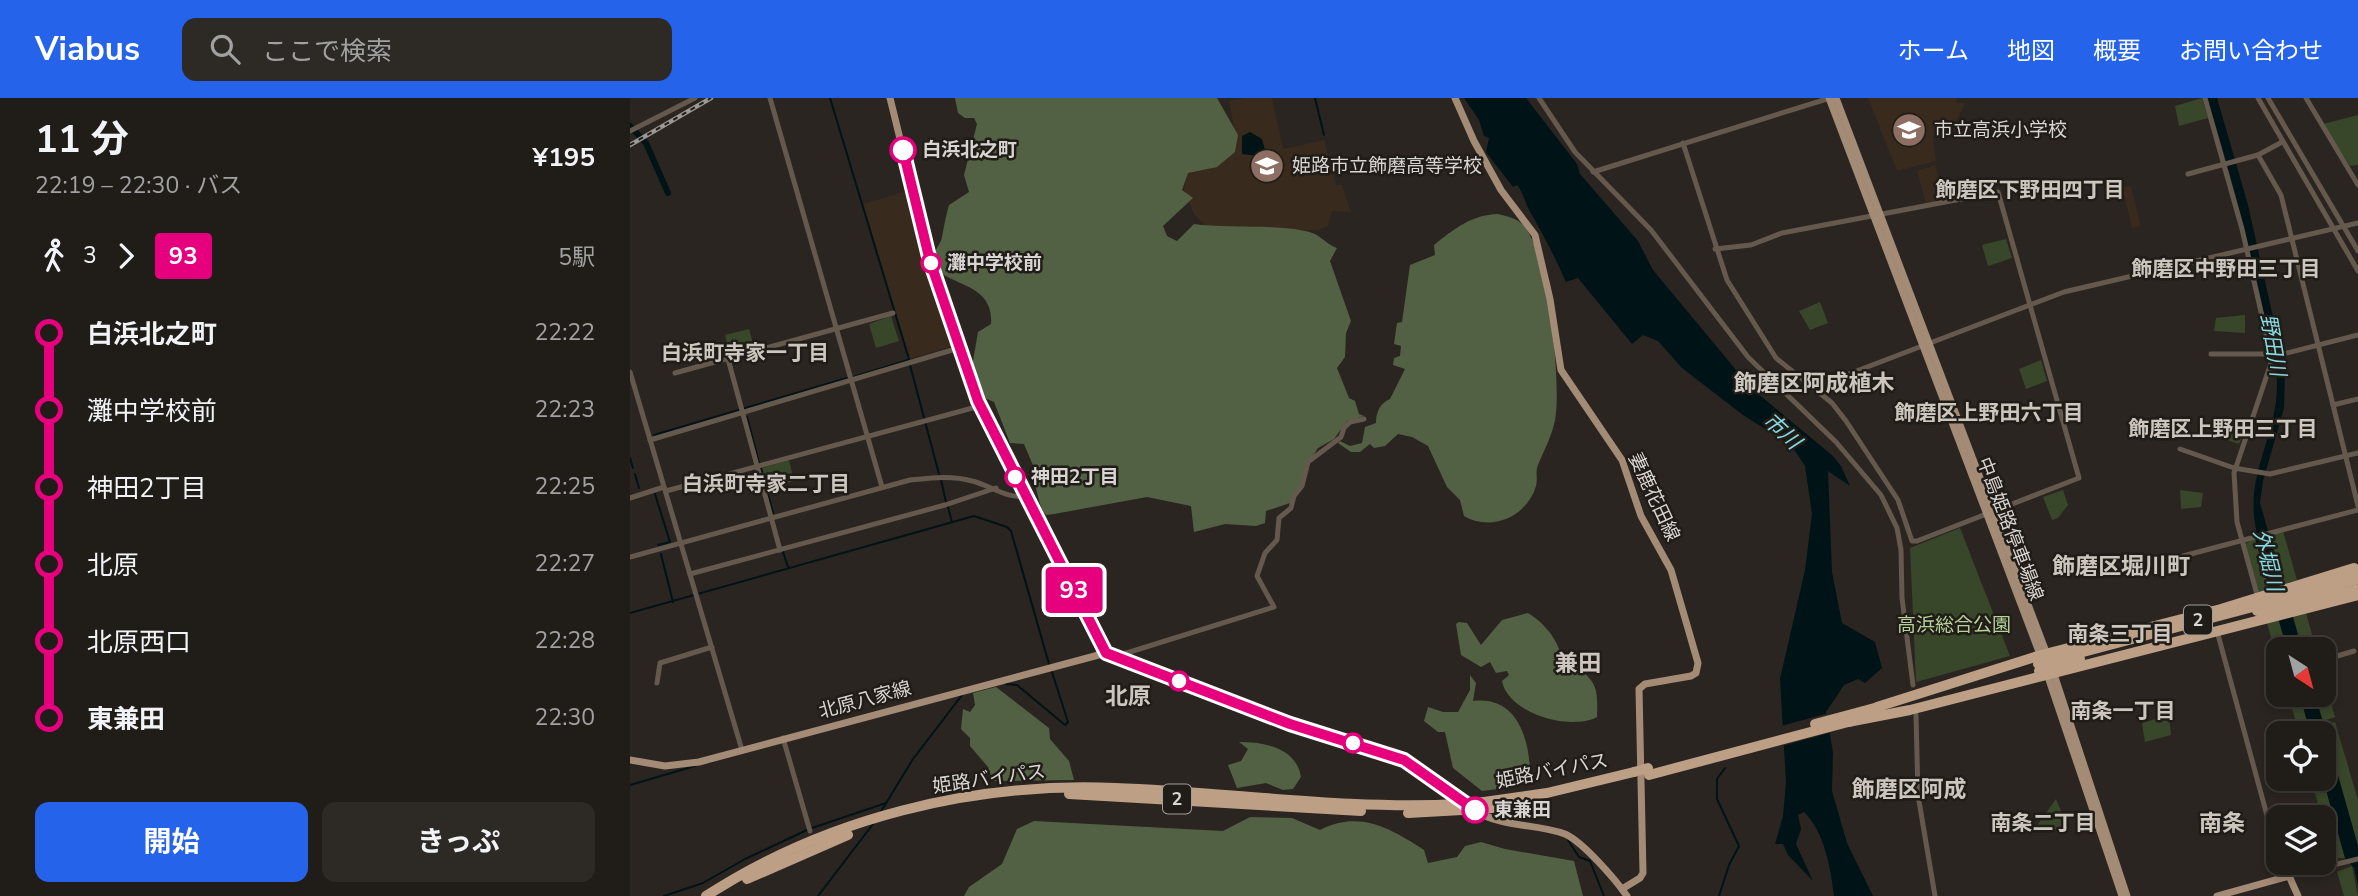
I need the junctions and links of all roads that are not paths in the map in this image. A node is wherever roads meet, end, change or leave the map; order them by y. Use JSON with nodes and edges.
{"nodes":[{"id":1,"x":695,"y":98,"type":"edge"},
{"id":2,"x":770,"y":98,"type":"edge"},
{"id":3,"x":890,"y":98,"type":"edge"},
{"id":4,"x":1455,"y":98,"type":"edge"},
{"id":5,"x":1538,"y":98,"type":"edge"},
{"id":6,"x":1831,"y":98,"type":"edge"},
{"id":7,"x":2205,"y":98,"type":"edge"},
{"id":8,"x":2258,"y":98,"type":"edge"},
{"id":9,"x":2268,"y":98,"type":"edge"},
{"id":10,"x":2306,"y":98,"type":"edge"},
{"id":11,"x":630,"y":131,"type":"edge"},
{"id":12,"x":2282,"y":142,"type":"junction"},
{"id":13,"x":1683,"y":144,"type":"junction"},
{"id":14,"x":2258,"y":155,"type":"junction"},
{"id":15,"x":2225,"y":164,"type":"junction"},
{"id":16,"x":1593,"y":172,"type":"junction"},
{"id":17,"x":2188,"y":174,"type":"dead end"},
{"id":18,"x":2358,"y":185,"type":"edge"},
{"id":19,"x":1878,"y":216,"type":"junction"},
{"id":20,"x":2358,"y":223,"type":"edge"},
{"id":21,"x":2346,"y":227,"type":"junction"},
{"id":22,"x":2335,"y":229,"type":"junction"},
{"id":23,"x":2292,"y":239,"type":"junction"},
{"id":24,"x":2247,"y":248,"type":"junction"},
{"id":25,"x":1715,"y":249,"type":"junction"},
{"id":26,"x":2358,"y":251,"type":"edge"},
{"id":27,"x":2358,"y":271,"type":"edge"},
{"id":28,"x":2030,"y":305,"type":"junction"},
{"id":29,"x":893,"y":313,"type":"dead end"},
{"id":30,"x":837,"y":328,"type":"junction"},
{"id":31,"x":2358,"y":335,"type":"edge"},
{"id":32,"x":1926,"y":344,"type":"junction"},
{"id":33,"x":2319,"y":345,"type":"junction"},
{"id":34,"x":960,"y":348,"type":"junction"},
{"id":35,"x":2211,"y":355,"type":"dead end"},
{"id":36,"x":2271,"y":355,"type":"junction"},
{"id":37,"x":728,"y":359,"type":"junction"},
{"id":38,"x":630,"y":372,"type":"edge"},
{"id":39,"x":675,"y":373,"type":"dead end"},
{"id":40,"x":852,"y":380,"type":"junction"},
{"id":41,"x":1812,"y":388,"type":"junction"},
{"id":42,"x":633,"y":394,"type":"edge"},
{"id":43,"x":2358,"y":399,"type":"edge"},
{"id":44,"x":2333,"y":405,"type":"junction"},
{"id":45,"x":980,"y":406,"type":"junction"},
{"id":46,"x":742,"y":410,"type":"junction"},
{"id":47,"x":1364,"y":419,"type":"dead end"},
{"id":48,"x":867,"y":436,"type":"junction"},
{"id":49,"x":650,"y":440,"type":"junction"},
{"id":50,"x":2180,"y":449,"type":"dead end"},
{"id":51,"x":2358,"y":453,"type":"edge"},
{"id":52,"x":2346,"y":456,"type":"junction"},
{"id":53,"x":757,"y":466,"type":"junction"},
{"id":54,"x":2234,"y":468,"type":"junction"},
{"id":55,"x":882,"y":487,"type":"junction"},
{"id":56,"x":996,"y":488,"type":"junction"},
{"id":57,"x":665,"y":489,"type":"junction"},
{"id":58,"x":1025,"y":495,"type":"junction"},
{"id":59,"x":630,"y":498,"type":"edge"},
{"id":60,"x":2358,"y":508,"type":"edge"},
{"id":61,"x":1990,"y":513,"type":"junction"},
{"id":62,"x":772,"y":518,"type":"junction"},
{"id":63,"x":2241,"y":539,"type":"junction"},
{"id":64,"x":681,"y":542,"type":"junction"},
{"id":65,"x":780,"y":550,"type":"junction"},
{"id":66,"x":2183,"y":556,"type":"dead end"},
{"id":67,"x":630,"y":557,"type":"edge"},
{"id":68,"x":2358,"y":570,"type":"edge"},
{"id":69,"x":690,"y":574,"type":"junction"},
{"id":70,"x":2358,"y":584,"type":"edge"},
{"id":71,"x":2358,"y":595,"type":"edge"},
{"id":72,"x":2260,"y":596,"type":"junction"},
{"id":73,"x":2233,"y":611,"type":"junction"},
{"id":74,"x":2260,"y":615,"type":"junction"},
{"id":75,"x":2217,"y":631,"type":"junction"},
{"id":76,"x":712,"y":647,"type":"junction"},
{"id":77,"x":2354,"y":652,"type":"dead end"},
{"id":78,"x":1106,"y":653,"type":"junction"},
{"id":79,"x":1115,"y":657,"type":"junction"},
{"id":80,"x":2336,"y":657,"type":"edge"},
{"id":81,"x":2044,"y":665,"type":"junction"},
{"id":82,"x":1955,"y":681,"type":"junction"},
{"id":83,"x":657,"y":682,"type":"dead end"},
{"id":84,"x":1933,"y":683,"type":"dead end"},
{"id":85,"x":1913,"y":685,"type":"dead end"},
{"id":86,"x":1903,"y":704,"type":"junction"},
{"id":87,"x":1916,"y":715,"type":"dead end"},
{"id":88,"x":1780,"y":737,"type":"junction"},
{"id":89,"x":783,"y":738,"type":"junction"},
{"id":90,"x":742,"y":750,"type":"junction"},
{"id":91,"x":630,"y":760,"type":"edge"},
{"id":92,"x":2266,"y":812,"type":"edge"},
{"id":93,"x":810,"y":841,"type":"junction"},
{"id":94,"x":2358,"y":859,"type":"edge"},
{"id":95,"x":2289,"y":876,"type":"junction"},
{"id":96,"x":715,"y":893,"type":"edge"},
{"id":97,"x":1625,"y":893,"type":"edge"},
{"id":98,"x":1935,"y":896,"type":"edge"},
{"id":99,"x":2122,"y":896,"type":"edge"},
{"id":100,"x":2127,"y":896,"type":"edge"},
{"id":101,"x":2217,"y":896,"type":"edge"},
{"id":102,"x":2295,"y":896,"type":"edge"}],
"edges":[{"from":1,"to":11,"type":"street"},
{"from":2,"to":30,"type":"street"},
{"from":3,"to":34,"type":"main road"},
{"from":4,"to":97,"type":"main road","name":"妻鹿花田線"},
{"from":5,"to":16,"type":"street"},
{"from":6,"to":13,"type":"street"},
{"from":6,"to":19,"type":"main road","name":"中島姫路停車場線"},
{"from":7,"to":15,"type":"street"},
{"from":8,"to":12,"type":"street"},
{"from":9,"to":21,"type":"street"},
{"from":10,"to":18,"type":"street"},
{"from":12,"to":14,"type":"street"},
{"from":12,"to":22,"type":"street"},
{"from":13,"to":16,"type":"street"},
{"from":13,"to":25,"type":"street"},
{"from":14,"to":15,"type":"street"},
{"from":14,"to":23,"type":"street"},
{"from":15,"to":17,"type":"street"},
{"from":15,"to":24,"type":"street"},
{"from":16,"to":85,"type":"street"},
{"from":19,"to":25,"type":"street"},
{"from":19,"to":28,"type":"street"},
{"from":19,"to":32,"type":"main road","name":"中島姫路停車場線"},
{"from":20,"to":21,"type":"street"},
{"from":21,"to":22,"type":"street"},
{"from":21,"to":26,"type":"street"},
{"from":22,"to":23,"type":"street"},
{"from":22,"to":27,"type":"street"},
{"from":23,"to":24,"type":"street"},
{"from":23,"to":33,"type":"street"},
{"from":24,"to":28,"type":"street"},
{"from":24,"to":36,"type":"street"},
{"from":25,"to":41,"type":"street"},
{"from":28,"to":32,"type":"street"},
{"from":28,"to":61,"type":"street"},
{"from":29,"to":30,"type":"street"},
{"from":30,"to":37,"type":"street"},
{"from":30,"to":40,"type":"street"},
{"from":31,"to":33,"type":"street"},
{"from":32,"to":41,"type":"street"},
{"from":32,"to":61,"type":"main road","name":"中島姫路停車場線"},
{"from":33,"to":36,"type":"street"},
{"from":33,"to":44,"type":"street"},
{"from":34,"to":40,"type":"street"},
{"from":34,"to":45,"type":"main road"},
{"from":35,"to":36,"type":"street"},
{"from":36,"to":54,"type":"street"},
{"from":37,"to":39,"type":"street"},
{"from":37,"to":46,"type":"street"},
{"from":38,"to":42,"type":"street"},
{"from":40,"to":46,"type":"street"},
{"from":40,"to":48,"type":"street"},
{"from":41,"to":61,"type":"street"},
{"from":42,"to":49,"type":"street"},
{"from":43,"to":44,"type":"street"},
{"from":44,"to":52,"type":"street"},
{"from":45,"to":48,"type":"street"},
{"from":45,"to":58,"type":"main road"},
{"from":46,"to":49,"type":"street"},
{"from":46,"to":53,"type":"street"},
{"from":47,"to":79,"type":"street"},
{"from":48,"to":53,"type":"street"},
{"from":48,"to":55,"type":"street"},
{"from":49,"to":57,"type":"street"},
{"from":50,"to":54,"type":"street"},
{"from":51,"to":52,"type":"street"},
{"from":52,"to":54,"type":"street"},
{"from":52,"to":60,"type":"street"},
{"from":53,"to":57,"type":"street"},
{"from":53,"to":62,"type":"street"},
{"from":54,"to":63,"type":"street"},
{"from":55,"to":56,"type":"street"},
{"from":55,"to":62,"type":"street"},
{"from":56,"to":58,"type":"street"},
{"from":56,"to":65,"type":"street"},
{"from":57,"to":59,"type":"street"},
{"from":57,"to":64,"type":"street"},
{"from":58,"to":78,"type":"main road"},
{"from":60,"to":63,"type":"street"},
{"from":61,"to":81,"type":"main road","name":"中島姫路停車場線"},
{"from":62,"to":64,"type":"street"},
{"from":62,"to":65,"type":"street"},
{"from":63,"to":66,"type":"street"},
{"from":63,"to":72,"type":"street"},
{"from":64,"to":67,"type":"street"},
{"from":64,"to":69,"type":"street"},
{"from":65,"to":69,"type":"street"},
{"from":68,"to":72,"type":"highway"},
{"from":68,"to":73,"type":"highway","bridge":true},
{"from":69,"to":76,"type":"street"},
{"from":70,"to":73,"type":"highway","number":"2","bridge":true},
{"from":70,"to":74,"type":"highway","bridge":true},
{"from":71,"to":74,"type":"highway"},
{"from":72,"to":74,"type":"street"},
{"from":72,"to":81,"type":"highway"},
{"from":73,"to":81,"type":"highway","number":"2","bridge":true},
{"from":74,"to":75,"type":"highway"},
{"from":74,"to":81,"type":"highway","number":"2","bridge":true},
{"from":75,"to":81,"type":"highway"},
{"from":75,"to":92,"type":"street"},
{"from":76,"to":83,"type":"street"},
{"from":76,"to":90,"type":"street"},
{"from":77,"to":80,"type":"street"},
{"from":78,"to":79,"type":"main road"},
{"from":78,"to":89,"type":"main road","name":"北原八家線"},
{"from":79,"to":97,"type":"main road"},
{"from":81,"to":82,"type":"highway"},
{"from":81,"to":86,"type":"highway","number":"2"},
{"from":81,"to":99,"type":"main road","name":"中島姫路停車場線"},
{"from":81,"to":100,"type":"main road","name":"中島姫路停車場線"},
{"from":82,"to":84,"type":"highway"},
{"from":82,"to":86,"type":"highway"},
{"from":86,"to":88,"type":"highway","name":"姫路バイパス","number":"2"},
{"from":86,"to":88,"type":"highway","name":"姫路バイパス","number":"2"},
{"from":87,"to":98,"type":"street"},
{"from":88,"to":93,"type":"highway","name":"姫路バイパス","number":"2","bridge":true},
{"from":89,"to":90,"type":"main road","name":"北原八家線"},
{"from":89,"to":93,"type":"street"},
{"from":90,"to":91,"type":"main road","name":"北原八家線"},
{"from":93,"to":96,"type":"highway","name":"姫路バイパス","number":"2"},
{"from":94,"to":95,"type":"street"},
{"from":95,"to":101,"type":"main road"},
{"from":95,"to":102,"type":"main road"}]}
